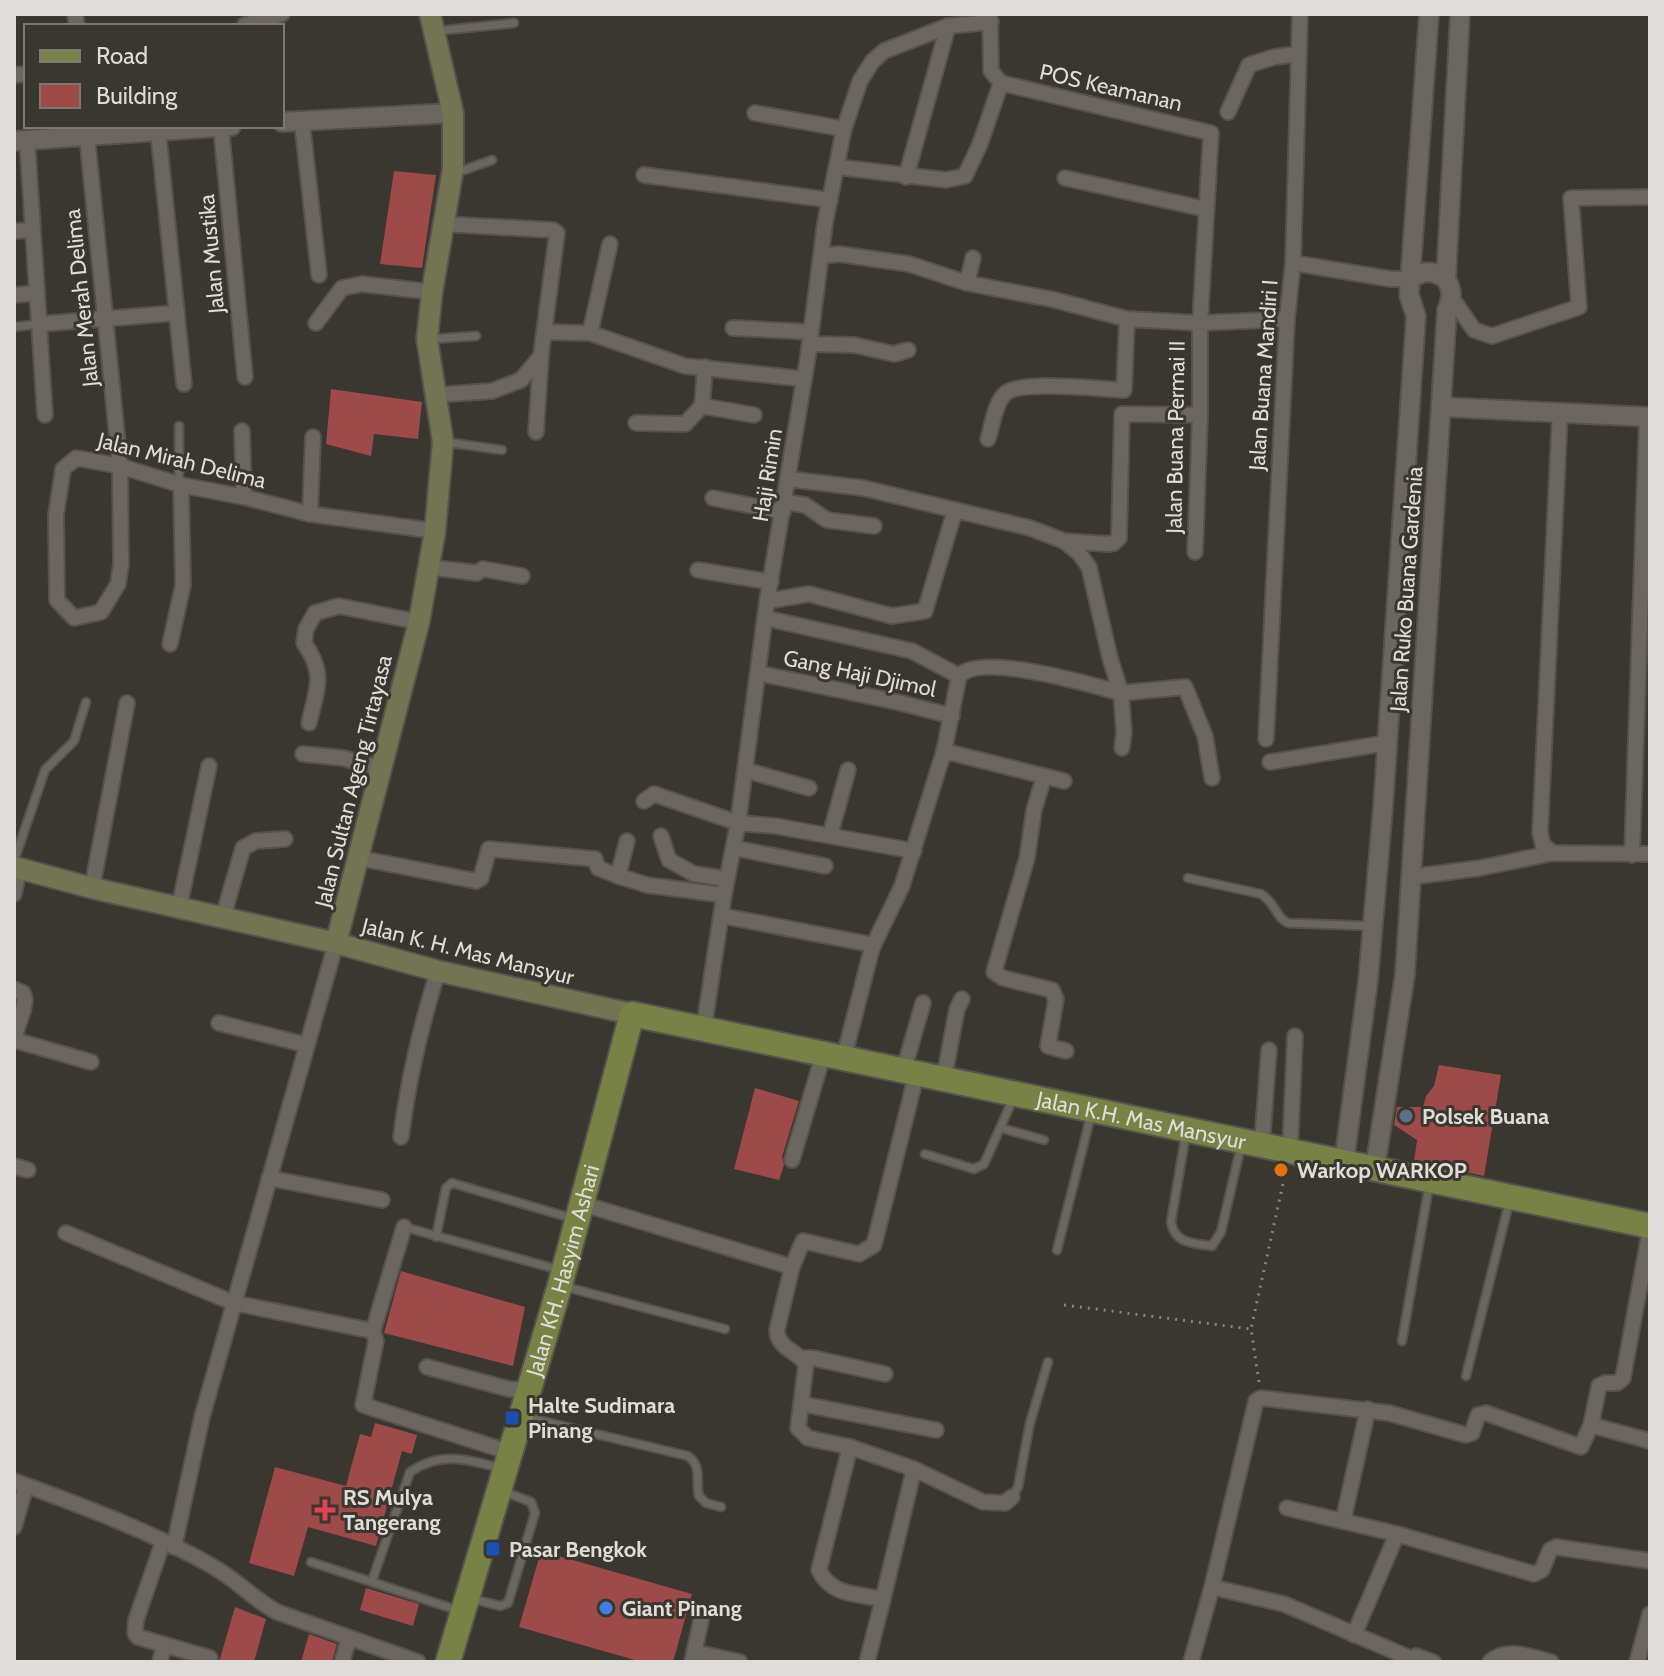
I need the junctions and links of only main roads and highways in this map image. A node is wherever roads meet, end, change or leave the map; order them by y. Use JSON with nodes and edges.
{"nodes":[{"id":1,"x":432,"y":22,"type":"edge"},
{"id":2,"x":16,"y":866,"type":"edge"},
{"id":3,"x":336,"y":943,"type":"junction"},
{"id":4,"x":632,"y":1014,"type":"junction"},
{"id":5,"x":1650,"y":1228,"type":"edge"},
{"id":6,"x":448,"y":1662,"type":"edge"}],
"edges":[{"from":1,"to":3,"type":"main road","name":"Jalan Sultan Ageng Tirtayasa"},
{"from":2,"to":3,"type":"main road","name":"Jalan K. H. Mas Mansyur"},
{"from":3,"to":4,"type":"main road","name":"Jalan K. H. Mas Mansyur"},
{"from":4,"to":5,"type":"main road","name":"Jalan K.H. Mas Mansyur"},
{"from":4,"to":6,"type":"main road","name":"Jalan KH. Hasyim Ashari"}]}
